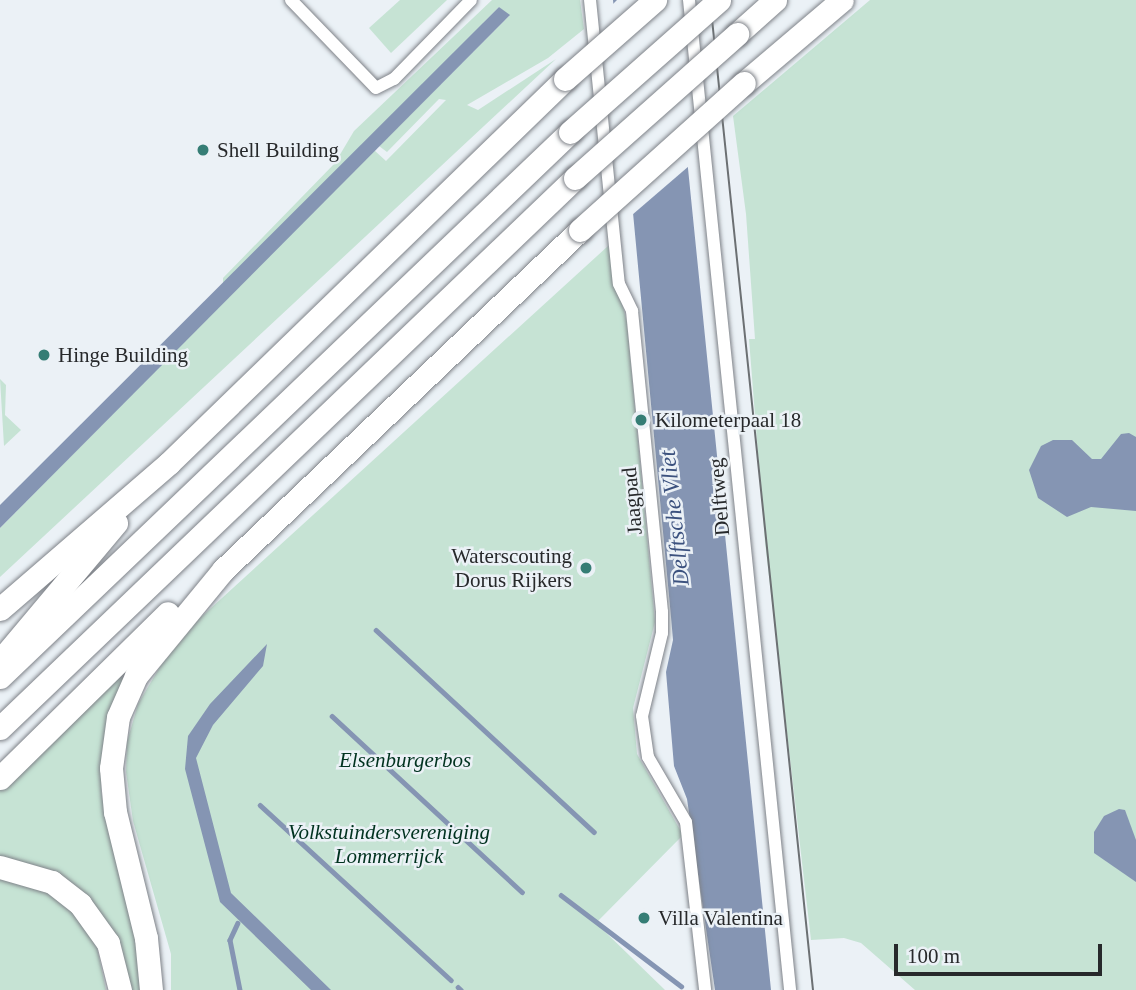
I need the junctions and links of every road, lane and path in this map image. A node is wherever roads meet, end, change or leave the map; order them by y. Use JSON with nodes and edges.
{"nodes":[{"id":1,"x":291,"y":0,"type":"edge"},
{"id":2,"x":471,"y":0,"type":"edge"},
{"id":3,"x":590,"y":0,"type":"edge"},
{"id":4,"x":655,"y":0,"type":"edge"},
{"id":5,"x":689,"y":0,"type":"edge"},
{"id":6,"x":719,"y":0,"type":"edge"},
{"id":7,"x":775,"y":0,"type":"edge"},
{"id":8,"x":842,"y":0,"type":"edge"},
{"id":9,"x":169,"y":463,"type":"junction"},
{"id":10,"x":223,"y":570,"type":"junction"},
{"id":11,"x":0,"y":610,"type":"edge"},
{"id":12,"x":0,"y":662,"type":"edge"},
{"id":13,"x":0,"y":677,"type":"edge"},
{"id":14,"x":0,"y":728,"type":"edge"},
{"id":15,"x":0,"y":778,"type":"edge"},
{"id":16,"x":125,"y":848,"type":"junction"},
{"id":17,"x":0,"y":867,"type":"edge"},
{"id":18,"x":120,"y":990,"type":"edge"},
{"id":19,"x":151,"y":990,"type":"edge"},
{"id":20,"x":162,"y":990,"type":"edge"},
{"id":21,"x":705,"y":990,"type":"edge"},
{"id":22,"x":790,"y":990,"type":"edge"}],
"edges":[{"from":1,"to":2,"type":"street"},
{"from":3,"to":21,"type":"street","name":"Jaagpad"},
{"from":4,"to":9,"type":"highway","bridge":true},
{"from":5,"to":22,"type":"street","name":"Delftweg"},
{"from":6,"to":13,"type":"highway","bridge":true},
{"from":7,"to":14,"type":"highway","bridge":true},
{"from":8,"to":10,"type":"highway","bridge":true},
{"from":9,"to":11,"type":"highway"},
{"from":9,"to":12,"type":"highway"},
{"from":10,"to":15,"type":"highway"},
{"from":10,"to":16,"type":"highway"},
{"from":16,"to":19,"type":"highway"},
{"from":16,"to":20,"type":"highway"},
{"from":17,"to":18,"type":"highway"}]}
